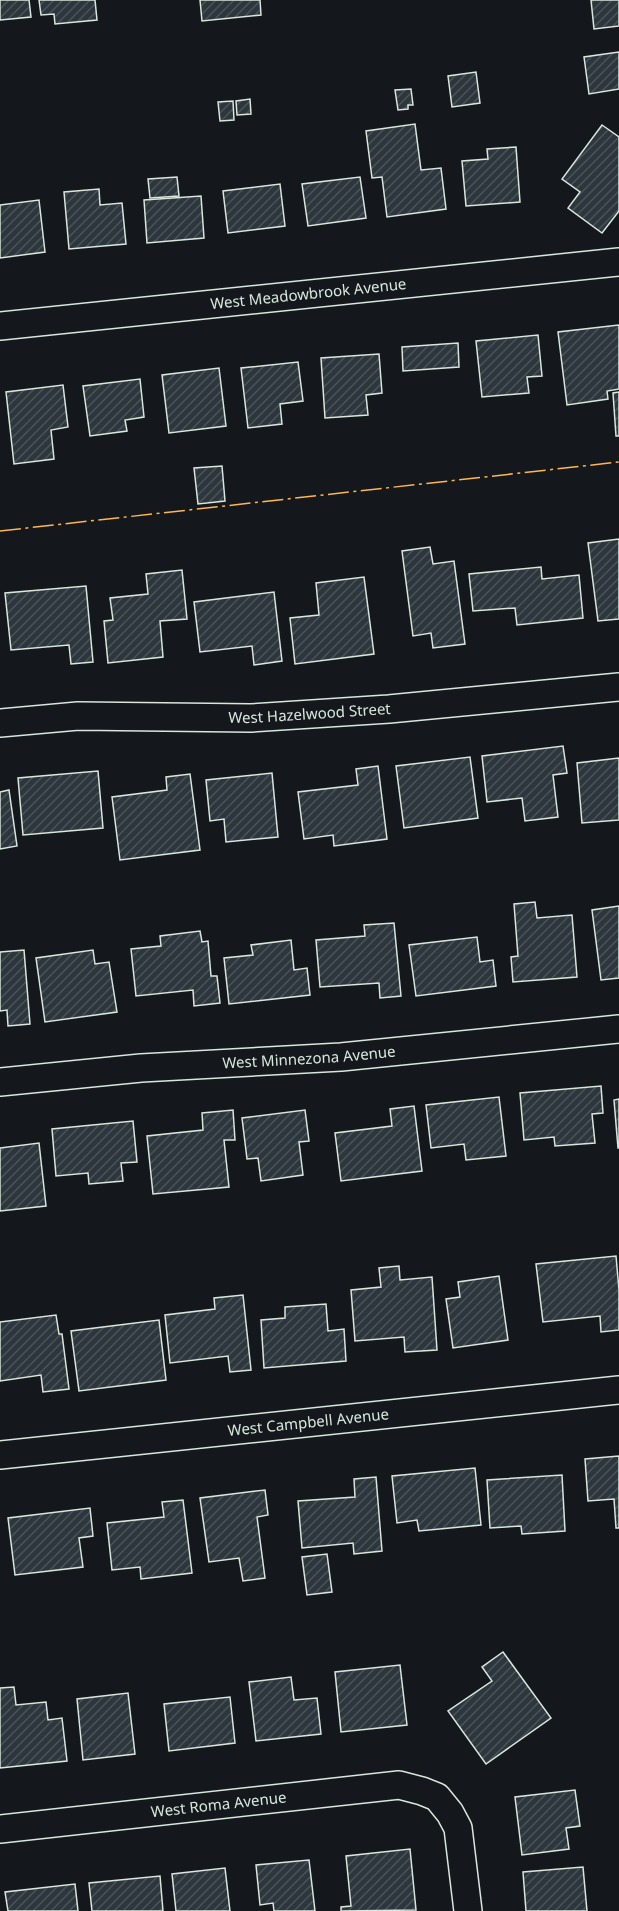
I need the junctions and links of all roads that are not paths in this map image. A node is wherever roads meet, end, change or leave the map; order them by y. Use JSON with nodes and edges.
{"nodes":[{"id":1,"x":619,"y":262,"type":"edge"},
{"id":2,"x":0,"y":326,"type":"edge"},
{"id":3,"x":619,"y":687,"type":"edge"},
{"id":4,"x":0,"y":723,"type":"edge"},
{"id":5,"x":619,"y":1029,"type":"edge"},
{"id":6,"x":0,"y":1082,"type":"edge"},
{"id":7,"x":619,"y":1390,"type":"edge"},
{"id":8,"x":0,"y":1455,"type":"edge"},
{"id":9,"x":0,"y":1829,"type":"edge"},
{"id":10,"x":468,"y":1911,"type":"edge"}],
"edges":[{"from":1,"to":2,"type":"street","name":"West Meadowbrook Avenue"},
{"from":3,"to":4,"type":"street","name":"West Hazelwood Street"},
{"from":5,"to":6,"type":"street","name":"West Minnezona Avenue"},
{"from":7,"to":8,"type":"street","name":"West Campbell Avenue"},
{"from":9,"to":10,"type":"street","name":"West Roma Avenue"}]}
